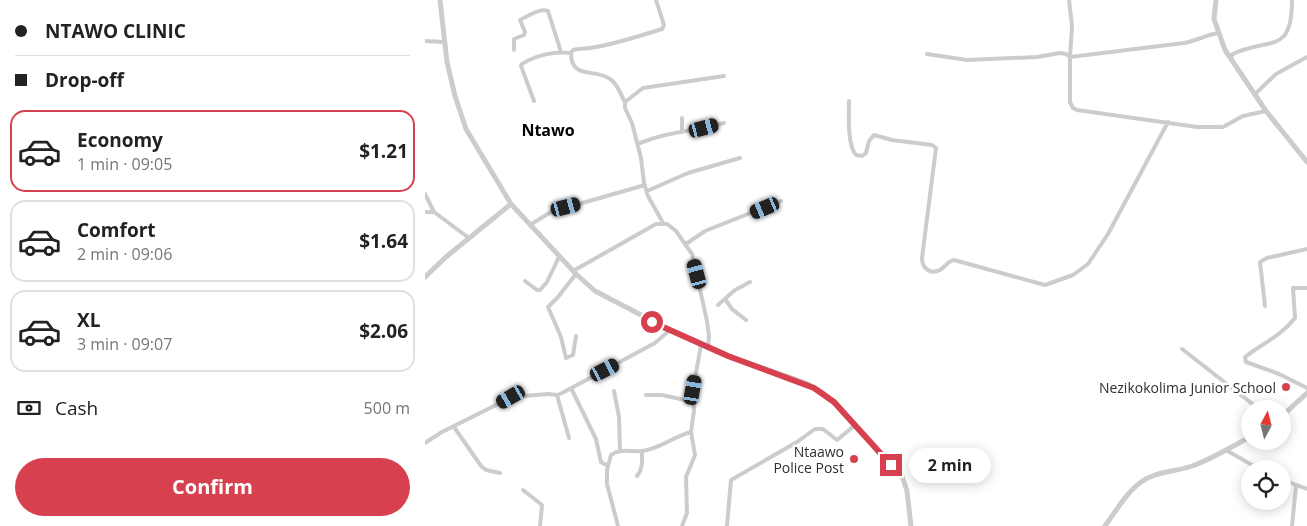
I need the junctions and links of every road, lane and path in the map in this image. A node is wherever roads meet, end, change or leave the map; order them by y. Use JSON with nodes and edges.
{"nodes":[{"id":1,"x":442,"y":0,"type":"edge"},
{"id":2,"x":656,"y":0,"type":"edge"},
{"id":3,"x":1069,"y":0,"type":"edge"},
{"id":4,"x":1216,"y":0,"type":"edge"},
{"id":5,"x":1292,"y":0,"type":"edge"},
{"id":6,"x":1218,"y":33,"type":"junction"},
{"id":7,"x":425,"y":41,"type":"edge"},
{"id":8,"x":444,"y":42,"type":"junction"},
{"id":9,"x":514,"y":50,"type":"dead end"},
{"id":10,"x":561,"y":52,"type":"junction"},
{"id":11,"x":571,"y":53,"type":"junction"},
{"id":12,"x":927,"y":54,"type":"dead end"},
{"id":13,"x":1070,"y":57,"type":"junction"},
{"id":14,"x":1307,"y":57,"type":"edge"},
{"id":15,"x":1232,"y":61,"type":"junction"},
{"id":16,"x":724,"y":76,"type":"dead end"},
{"id":17,"x":1255,"y":94,"type":"junction"},
{"id":18,"x":534,"y":101,"type":"dead end"},
{"id":19,"x":849,"y":101,"type":"dead end"},
{"id":20,"x":625,"y":102,"type":"junction"},
{"id":21,"x":1266,"y":111,"type":"junction"},
{"id":22,"x":682,"y":118,"type":"dead end"},
{"id":23,"x":1168,"y":122,"type":"junction"},
{"id":24,"x":724,"y":123,"type":"dead end"},
{"id":25,"x":682,"y":132,"type":"junction"},
{"id":26,"x":638,"y":144,"type":"junction"},
{"id":27,"x":740,"y":158,"type":"dead end"},
{"id":28,"x":1307,"y":162,"type":"edge"},
{"id":29,"x":645,"y":185,"type":"junction"},
{"id":30,"x":647,"y":191,"type":"junction"},
{"id":31,"x":425,"y":194,"type":"edge"},
{"id":32,"x":781,"y":201,"type":"dead end"},
{"id":33,"x":511,"y":204,"type":"junction"},
{"id":34,"x":425,"y":212,"type":"edge"},
{"id":35,"x":434,"y":212,"type":"junction"},
{"id":36,"x":663,"y":223,"type":"junction"},
{"id":37,"x":530,"y":225,"type":"junction"},
{"id":38,"x":469,"y":238,"type":"junction"},
{"id":39,"x":686,"y":244,"type":"junction"},
{"id":40,"x":1307,"y":249,"type":"edge"},
{"id":41,"x":559,"y":257,"type":"junction"},
{"id":42,"x":574,"y":273,"type":"junction"},
{"id":43,"x":425,"y":278,"type":"edge"},
{"id":44,"x":525,"y":281,"type":"dead end"},
{"id":45,"x":750,"y":282,"type":"dead end"},
{"id":46,"x":1307,"y":288,"type":"edge"},
{"id":47,"x":725,"y":298,"type":"junction"},
{"id":48,"x":718,"y":305,"type":"dead end"},
{"id":49,"x":1265,"y":306,"type":"dead end"},
{"id":50,"x":746,"y":320,"type":"dead end"},
{"id":51,"x":670,"y":330,"type":"junction"},
{"id":52,"x":576,"y":336,"type":"dead end"},
{"id":53,"x":701,"y":345,"type":"junction"},
{"id":54,"x":708,"y":348,"type":"junction"},
{"id":55,"x":1182,"y":349,"type":"dead end"},
{"id":56,"x":571,"y":388,"type":"junction"},
{"id":57,"x":1307,"y":388,"type":"edge"},
{"id":58,"x":614,"y":391,"type":"dead end"},
{"id":59,"x":1307,"y":393,"type":"edge"},
{"id":60,"x":557,"y":394,"type":"junction"},
{"id":61,"x":646,"y":395,"type":"dead end"},
{"id":62,"x":1247,"y":400,"type":"edge"},
{"id":63,"x":694,"y":402,"type":"junction"},
{"id":64,"x":1291,"y":408,"type":"edge"},
{"id":65,"x":855,"y":425,"type":"junction"},
{"id":66,"x":454,"y":427,"type":"junction"},
{"id":67,"x":691,"y":432,"type":"junction"},
{"id":68,"x":569,"y":438,"type":"dead end"},
{"id":69,"x":1241,"y":441,"type":"edge"},
{"id":70,"x":425,"y":443,"type":"edge"},
{"id":71,"x":1227,"y":450,"type":"junction"},
{"id":72,"x":620,"y":451,"type":"junction"},
{"id":73,"x":642,"y":451,"type":"junction"},
{"id":74,"x":1244,"y":460,"type":"edge"},
{"id":75,"x":608,"y":466,"type":"junction"},
{"id":76,"x":500,"y":473,"type":"dead end"},
{"id":77,"x":637,"y":476,"type":"dead end"},
{"id":78,"x":1291,"y":484,"type":"edge"},
{"id":79,"x":1296,"y":486,"type":"junction"},
{"id":80,"x":1307,"y":489,"type":"edge"},
{"id":81,"x":523,"y":490,"type":"dead end"},
{"id":82,"x":540,"y":526,"type":"edge"},
{"id":83,"x":618,"y":526,"type":"edge"},
{"id":84,"x":682,"y":526,"type":"edge"},
{"id":85,"x":727,"y":526,"type":"edge"},
{"id":86,"x":911,"y":526,"type":"edge"},
{"id":87,"x":1105,"y":526,"type":"edge"},
{"id":88,"x":1292,"y":526,"type":"edge"}],
"edges":[{"from":1,"to":8,"type":"street"},
{"from":2,"to":11,"type":"street"},
{"from":3,"to":13,"type":"street"},
{"from":4,"to":6,"type":"street"},
{"from":5,"to":15,"type":"street"},
{"from":6,"to":13,"type":"street"},
{"from":6,"to":15,"type":"street"},
{"from":7,"to":8,"type":"street"},
{"from":8,"to":33,"type":"street"},
{"from":9,"to":10,"type":"street"},
{"from":10,"to":11,"type":"street"},
{"from":10,"to":18,"type":"street"},
{"from":11,"to":20,"type":"street"},
{"from":12,"to":13,"type":"street"},
{"from":13,"to":23,"type":"street"},
{"from":14,"to":17,"type":"street"},
{"from":15,"to":17,"type":"street"},
{"from":16,"to":20,"type":"street"},
{"from":17,"to":21,"type":"street"},
{"from":19,"to":23,"type":"street"},
{"from":20,"to":26,"type":"street"},
{"from":21,"to":23,"type":"street"},
{"from":21,"to":28,"type":"street"},
{"from":22,"to":25,"type":"street"},
{"from":24,"to":25,"type":"street"},
{"from":25,"to":26,"type":"street"},
{"from":26,"to":29,"type":"street"},
{"from":27,"to":30,"type":"street"},
{"from":29,"to":30,"type":"street"},
{"from":29,"to":37,"type":"street"},
{"from":30,"to":36,"type":"street"},
{"from":31,"to":35,"type":"street"},
{"from":32,"to":39,"type":"street"},
{"from":33,"to":37,"type":"street"},
{"from":33,"to":38,"type":"street"},
{"from":34,"to":35,"type":"street"},
{"from":35,"to":38,"type":"street"},
{"from":36,"to":39,"type":"street"},
{"from":36,"to":42,"type":"street"},
{"from":37,"to":41,"type":"street"},
{"from":38,"to":43,"type":"street"},
{"from":39,"to":54,"type":"street"},
{"from":40,"to":49,"type":"street"},
{"from":41,"to":42,"type":"street"},
{"from":41,"to":44,"type":"street"},
{"from":42,"to":51,"type":"street"},
{"from":42,"to":52,"type":"street"},
{"from":45,"to":47,"type":"street"},
{"from":46,"to":57,"type":"street"},
{"from":47,"to":48,"type":"street"},
{"from":47,"to":50,"type":"street"},
{"from":51,"to":53,"type":"street"},
{"from":51,"to":56,"type":"street"},
{"from":53,"to":54,"type":"street"},
{"from":53,"to":63,"type":"street"},
{"from":54,"to":65,"type":"street"},
{"from":55,"to":62,"type":"street"},
{"from":56,"to":60,"type":"street"},
{"from":56,"to":75,"type":"street"},
{"from":58,"to":72,"type":"street"},
{"from":59,"to":64,"type":"street"},
{"from":60,"to":66,"type":"street"},
{"from":60,"to":68,"type":"street"},
{"from":61,"to":63,"type":"street"},
{"from":63,"to":67,"type":"street"},
{"from":65,"to":85,"type":"street"},
{"from":65,"to":86,"type":"street"},
{"from":66,"to":70,"type":"street"},
{"from":66,"to":76,"type":"street"},
{"from":67,"to":73,"type":"street"},
{"from":67,"to":84,"type":"street"},
{"from":69,"to":71,"type":"street"},
{"from":71,"to":74,"type":"street"},
{"from":71,"to":87,"type":"street"},
{"from":72,"to":73,"type":"street"},
{"from":72,"to":75,"type":"street"},
{"from":73,"to":77,"type":"street"},
{"from":75,"to":83,"type":"street"},
{"from":78,"to":79,"type":"street"},
{"from":79,"to":80,"type":"street"},
{"from":79,"to":88,"type":"street"},
{"from":81,"to":82,"type":"street"}]}
